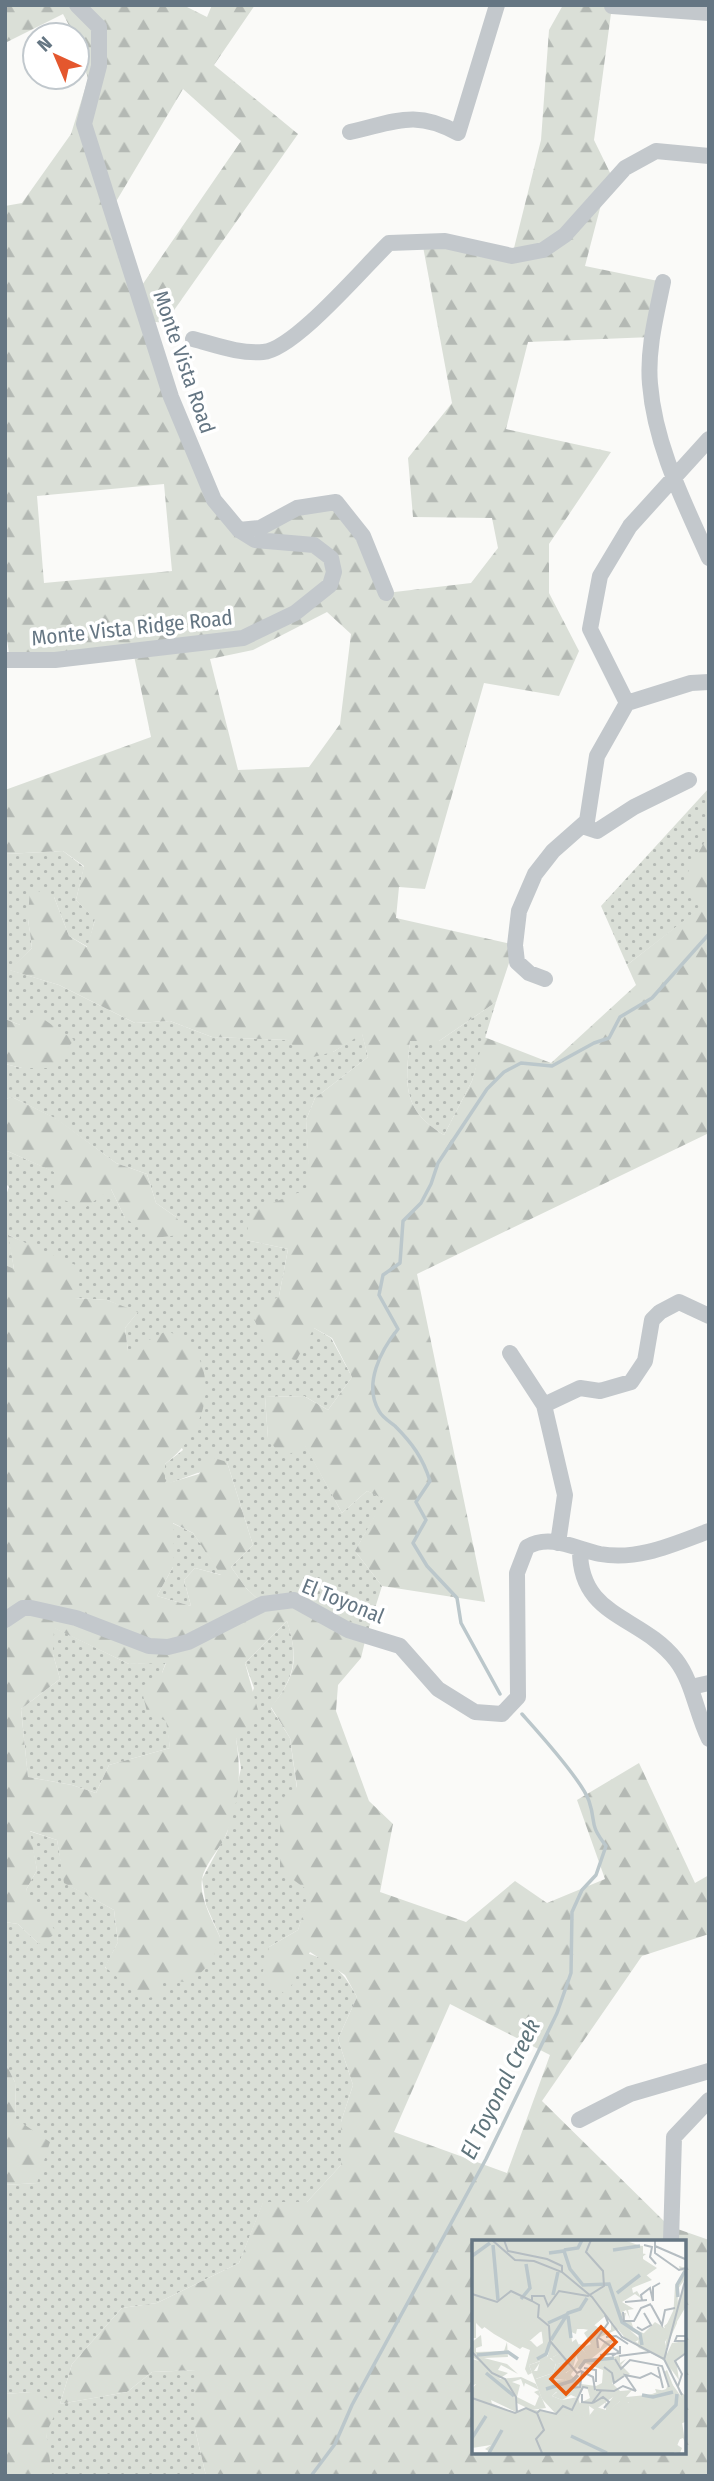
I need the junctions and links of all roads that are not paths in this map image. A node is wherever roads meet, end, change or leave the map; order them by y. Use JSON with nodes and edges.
{"nodes":[{"id":1,"x":77,"y":5,"type":"edge"},
{"id":2,"x":497,"y":5,"type":"edge"},
{"id":3,"x":612,"y":6,"type":"edge"},
{"id":4,"x":709,"y":13,"type":"edge"},
{"id":5,"x":351,"y":132,"type":"dead end"},
{"id":6,"x":709,"y":156,"type":"edge"},
{"id":7,"x":663,"y":282,"type":"dead end"},
{"id":8,"x":194,"y":338,"type":"dead end"},
{"id":9,"x":709,"y":439,"type":"edge"},
{"id":10,"x":673,"y":477,"type":"junction"},
{"id":11,"x":239,"y":530,"type":"junction"},
{"id":12,"x":709,"y":558,"type":"edge"},
{"id":13,"x":386,"y":593,"type":"dead end"},
{"id":14,"x":5,"y":660,"type":"edge"},
{"id":15,"x":709,"y":682,"type":"edge"},
{"id":16,"x":627,"y":703,"type":"junction"},
{"id":17,"x":690,"y":780,"type":"dead end"},
{"id":18,"x":582,"y":825,"type":"junction"},
{"id":19,"x":545,"y":979,"type":"dead end"},
{"id":20,"x":709,"y":1316,"type":"edge"},
{"id":21,"x":510,"y":1353,"type":"dead end"},
{"id":22,"x":544,"y":1405,"type":"junction"},
{"id":23,"x":709,"y":1531,"type":"edge"},
{"id":24,"x":558,"y":1543,"type":"junction"},
{"id":25,"x":580,"y":1549,"type":"junction"},
{"id":26,"x":5,"y":1620,"type":"edge"},
{"id":27,"x":709,"y":1683,"type":"edge"},
{"id":28,"x":691,"y":1688,"type":"junction"},
{"id":29,"x":709,"y":1739,"type":"edge"},
{"id":30,"x":709,"y":2071,"type":"edge"},
{"id":31,"x":709,"y":2100,"type":"edge"},
{"id":32,"x":579,"y":2120,"type":"dead end"},
{"id":33,"x":671,"y":2240,"type":"edge"}],
"edges":[{"from":1,"to":11,"type":"street","name":"Monte Vista Road"},
{"from":2,"to":5,"type":"street"},
{"from":3,"to":4,"type":"street"},
{"from":6,"to":8,"type":"street"},
{"from":7,"to":10,"type":"street"},
{"from":9,"to":10,"type":"street"},
{"from":10,"to":12,"type":"street"},
{"from":10,"to":16,"type":"street"},
{"from":11,"to":13,"type":"street"},
{"from":11,"to":14,"type":"street","name":"Monte Vista Ridge Road"},
{"from":15,"to":16,"type":"street"},
{"from":16,"to":18,"type":"street"},
{"from":17,"to":18,"type":"street"},
{"from":18,"to":19,"type":"street"},
{"from":20,"to":22,"type":"street"},
{"from":21,"to":22,"type":"street"},
{"from":22,"to":24,"type":"street"},
{"from":23,"to":25,"type":"street","name":"El Toyonal"},
{"from":24,"to":25,"type":"street","name":"El Toyonal"},
{"from":24,"to":26,"type":"street","name":"El Toyonal"},
{"from":25,"to":28,"type":"street"},
{"from":27,"to":28,"type":"street"},
{"from":28,"to":29,"type":"street"},
{"from":30,"to":32,"type":"street"},
{"from":31,"to":33,"type":"street"}]}
